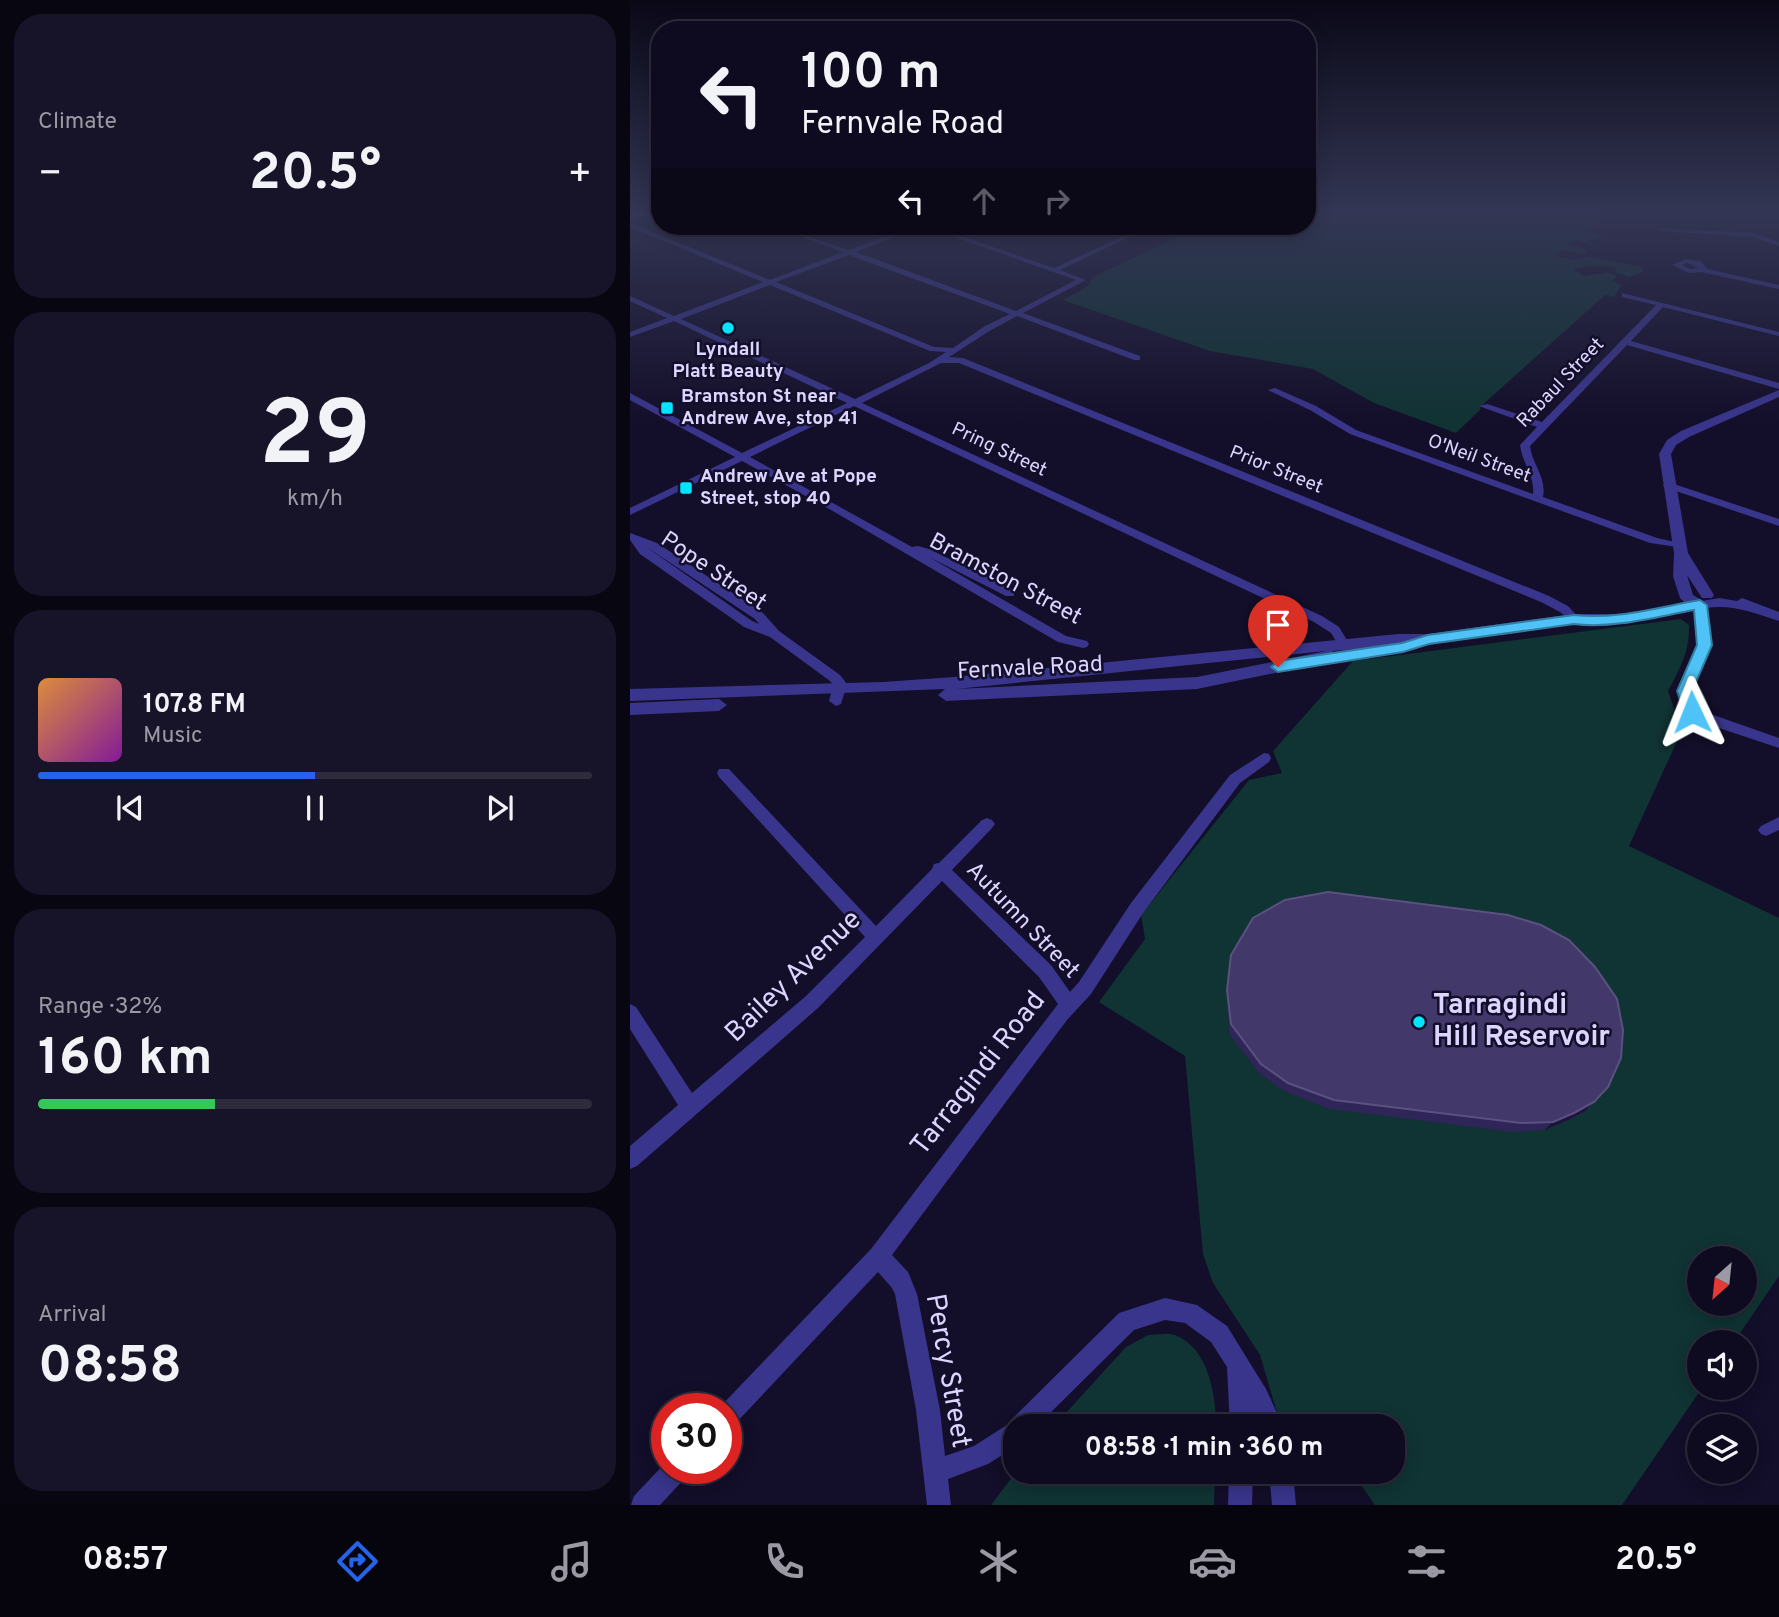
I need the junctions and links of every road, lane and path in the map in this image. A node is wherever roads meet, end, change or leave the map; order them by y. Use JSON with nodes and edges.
{"nodes":[{"id":1,"x":763,"y":284,"type":"edge"},
{"id":2,"x":774,"y":284,"type":"edge"},
{"id":3,"x":936,"y":284,"type":"edge"},
{"id":4,"x":1072,"y":284,"type":"edge"},
{"id":5,"x":1625,"y":295,"type":"dead end"},
{"id":6,"x":630,"y":298,"type":"edge"},
{"id":7,"x":1662,"y":304,"type":"junction"},
{"id":8,"x":1017,"y":314,"type":"junction"},
{"id":9,"x":674,"y":319,"type":"junction"},
{"id":10,"x":1779,"y":334,"type":"edge"},
{"id":11,"x":630,"y":335,"type":"edge"},
{"id":12,"x":1625,"y":342,"type":"junction"},
{"id":13,"x":956,"y":354,"type":"junction"},
{"id":14,"x":937,"y":356,"type":"junction"},
{"id":15,"x":1137,"y":358,"type":"dead end"},
{"id":16,"x":1779,"y":386,"type":"edge"},
{"id":17,"x":1272,"y":390,"type":"dead end"},
{"id":18,"x":1779,"y":393,"type":"edge"},
{"id":19,"x":630,"y":396,"type":"edge"},
{"id":20,"x":853,"y":401,"type":"junction"},
{"id":21,"x":1484,"y":406,"type":"dead end"},
{"id":22,"x":1543,"y":426,"type":"junction"},
{"id":23,"x":741,"y":456,"type":"junction"},
{"id":24,"x":1668,"y":485,"type":"junction"},
{"id":25,"x":1537,"y":499,"type":"junction"},
{"id":26,"x":630,"y":510,"type":"edge"},
{"id":27,"x":1779,"y":523,"type":"edge"},
{"id":28,"x":632,"y":537,"type":"edge"},
{"id":29,"x":1681,"y":549,"type":"junction"},
{"id":30,"x":908,"y":552,"type":"junction"},
{"id":31,"x":1010,"y":593,"type":"dead end"},
{"id":32,"x":1698,"y":599,"type":"junction"},
{"id":33,"x":1779,"y":617,"type":"edge"},
{"id":34,"x":1574,"y":620,"type":"junction"},
{"id":35,"x":1428,"y":639,"type":"junction"},
{"id":36,"x":1083,"y":644,"type":"dead end"},
{"id":37,"x":1344,"y":645,"type":"junction"},
{"id":38,"x":630,"y":695,"type":"edge"},
{"id":39,"x":838,"y":695,"type":"junction"},
{"id":40,"x":630,"y":709,"type":"edge"},
{"id":41,"x":1779,"y":743,"type":"edge"},
{"id":42,"x":1264,"y":758,"type":"dead end"},
{"id":43,"x":724,"y":773,"type":"dead end"},
{"id":44,"x":987,"y":824,"type":"dead end"},
{"id":45,"x":940,"y":869,"type":"junction"},
{"id":46,"x":875,"y":936,"type":"junction"},
{"id":47,"x":1069,"y":1005,"type":"junction"},
{"id":48,"x":630,"y":1013,"type":"edge"},
{"id":49,"x":691,"y":1108,"type":"junction"},
{"id":50,"x":630,"y":1159,"type":"edge"},
{"id":51,"x":878,"y":1256,"type":"junction"},
{"id":52,"x":1236,"y":1361,"type":"junction"},
{"id":53,"x":742,"y":1400,"type":"edge"},
{"id":54,"x":1033,"y":1414,"type":"edge"},
{"id":55,"x":1242,"y":1414,"type":"edge"},
{"id":56,"x":1266,"y":1414,"type":"edge"},
{"id":57,"x":1003,"y":1442,"type":"edge"},
{"id":58,"x":935,"y":1471,"type":"junction"},
{"id":59,"x":662,"y":1484,"type":"edge"},
{"id":60,"x":1241,"y":1484,"type":"edge"},
{"id":61,"x":1282,"y":1484,"type":"edge"},
{"id":62,"x":643,"y":1505,"type":"edge"},
{"id":63,"x":939,"y":1505,"type":"edge"},
{"id":64,"x":1240,"y":1505,"type":"edge"},
{"id":65,"x":1284,"y":1505,"type":"edge"}],
"edges":[{"from":1,"to":9,"type":"street"},
{"from":2,"to":14,"type":"street"},
{"from":3,"to":8,"type":"street"},
{"from":4,"to":8,"type":"street"},
{"from":5,"to":7,"type":"street"},
{"from":6,"to":9,"type":"street","name":"Pring Street"},
{"from":7,"to":10,"type":"street"},
{"from":7,"to":12,"type":"street","name":"Rabaul Street"},
{"from":8,"to":13,"type":"street"},
{"from":8,"to":15,"type":"street"},
{"from":9,"to":11,"type":"street"},
{"from":9,"to":20,"type":"street","name":"Pring Street"},
{"from":12,"to":16,"type":"street"},
{"from":12,"to":22,"type":"street","name":"Rabaul Street"},
{"from":13,"to":14,"type":"street"},
{"from":13,"to":34,"type":"street","name":"Prior Street"},
{"from":14,"to":20,"type":"street"},
{"from":17,"to":25,"type":"street","name":"O'Neil Street"},
{"from":18,"to":24,"type":"street"},
{"from":19,"to":23,"type":"street","name":"Bramston Street"},
{"from":20,"to":23,"type":"street"},
{"from":20,"to":37,"type":"street","name":"Pring Street"},
{"from":21,"to":22,"type":"street"},
{"from":22,"to":25,"type":"street","name":"Rabaul Street"},
{"from":23,"to":26,"type":"street"},
{"from":23,"to":30,"type":"street","name":"Bramston Street"},
{"from":24,"to":27,"type":"street"},
{"from":24,"to":29,"type":"street"},
{"from":25,"to":29,"type":"street","name":"O'Neil Street"},
{"from":28,"to":39,"type":"street","name":"Pope Street"},
{"from":29,"to":32,"type":"street"},
{"from":30,"to":31,"type":"street","name":"Bramston Street"},
{"from":30,"to":36,"type":"street","name":"Bramston Street"},
{"from":32,"to":33,"type":"street"},
{"from":32,"to":34,"type":"street","name":"Fernvale Road"},
{"from":32,"to":41,"type":"street"},
{"from":34,"to":35,"type":"street","name":"Fernvale Road"},
{"from":35,"to":37,"type":"street","name":"Fernvale Road"},
{"from":35,"to":39,"type":"street","name":"Fernvale Road"},
{"from":37,"to":39,"type":"street","name":"Fernvale Road"},
{"from":38,"to":39,"type":"street","name":"Fernvale Road"},
{"from":39,"to":40,"type":"street","name":"Fernvale Road"},
{"from":42,"to":47,"type":"street","name":"Tarragindi Road"},
{"from":43,"to":46,"type":"street"},
{"from":44,"to":45,"type":"street","name":"Bailey Avenue"},
{"from":45,"to":46,"type":"street","name":"Bailey Avenue"},
{"from":45,"to":47,"type":"street","name":"Autumn Street"},
{"from":46,"to":49,"type":"street","name":"Bailey Avenue"},
{"from":47,"to":51,"type":"street","name":"Tarragindi Road"},
{"from":48,"to":49,"type":"street"},
{"from":49,"to":50,"type":"street","name":"Bailey Avenue"},
{"from":51,"to":53,"type":"street","name":"Tarragindi Road"},
{"from":51,"to":58,"type":"street","name":"Percy Street"},
{"from":52,"to":54,"type":"street"},
{"from":52,"to":55,"type":"street"},
{"from":52,"to":56,"type":"street"},
{"from":57,"to":58,"type":"street"},
{"from":58,"to":63,"type":"street","name":"Percy Street"},
{"from":59,"to":62,"type":"street"},
{"from":60,"to":64,"type":"street"},
{"from":61,"to":65,"type":"street"}]}
